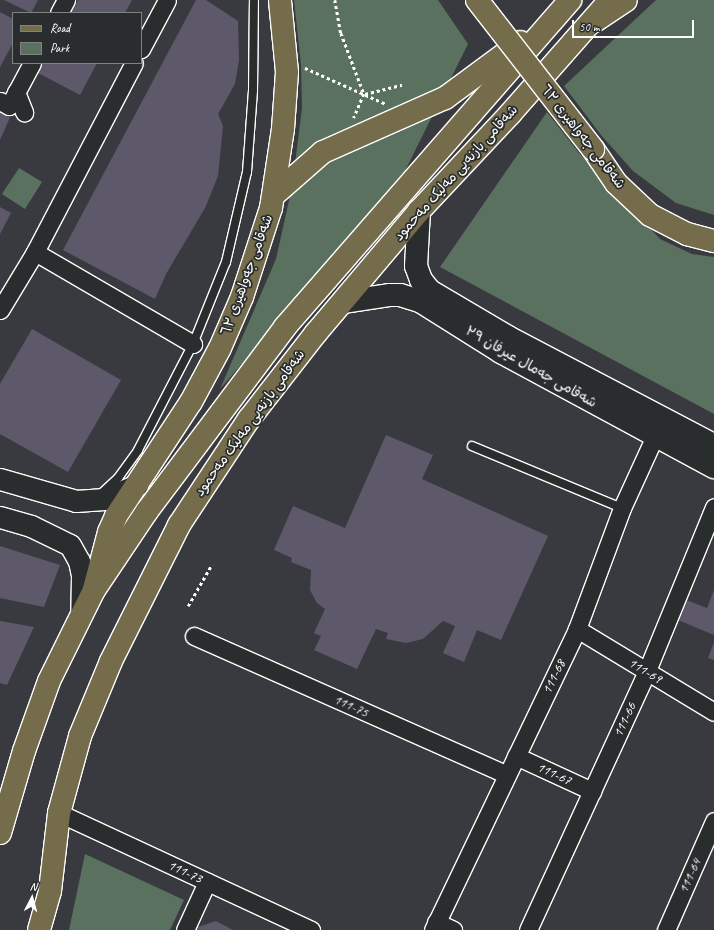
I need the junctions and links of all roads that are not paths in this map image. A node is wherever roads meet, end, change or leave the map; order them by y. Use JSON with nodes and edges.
{"nodes":[{"id":1,"x":66,"y":0,"type":"edge"},
{"id":2,"x":167,"y":0,"type":"edge"},
{"id":3,"x":254,"y":0,"type":"edge"},
{"id":4,"x":280,"y":0,"type":"edge"},
{"id":5,"x":477,"y":0,"type":"edge"},
{"id":6,"x":570,"y":0,"type":"edge"},
{"id":7,"x":610,"y":0,"type":"edge"},
{"id":8,"x":626,"y":0,"type":"edge"},
{"id":9,"x":60,"y":12,"type":"edge"},
{"id":10,"x":556,"y":16,"type":"junction"},
{"id":11,"x":586,"y":28,"type":"junction"},
{"id":12,"x":142,"y":48,"type":"edge"},
{"id":13,"x":31,"y":64,"type":"edge"},
{"id":14,"x":133,"y":64,"type":"edge"},
{"id":15,"x":16,"y":92,"type":"junction"},
{"id":16,"x":0,"y":101,"type":"edge"},
{"id":17,"x":24,"y":112,"type":"dead end"},
{"id":18,"x":275,"y":194,"type":"junction"},
{"id":19,"x":419,"y":211,"type":"junction"},
{"id":20,"x":714,"y":240,"type":"edge"},
{"id":21,"x":35,"y":252,"type":"junction"},
{"id":22,"x":343,"y":302,"type":"junction"},
{"id":23,"x":0,"y":310,"type":"edge"},
{"id":24,"x":193,"y":344,"type":"junction"},
{"id":25,"x":659,"y":428,"type":"junction"},
{"id":26,"x":472,"y":446,"type":"dead end"},
{"id":27,"x":714,"y":446,"type":"edge"},
{"id":28,"x":714,"y":467,"type":"edge"},
{"id":29,"x":0,"y":479,"type":"edge"},
{"id":30,"x":137,"y":484,"type":"junction"},
{"id":31,"x":93,"y":501,"type":"junction"},
{"id":32,"x":714,"y":507,"type":"edge"},
{"id":33,"x":622,"y":508,"type":"junction"},
{"id":34,"x":0,"y":517,"type":"edge"},
{"id":35,"x":94,"y":590,"type":"junction"},
{"id":36,"x":81,"y":614,"type":"junction"},
{"id":37,"x":577,"y":629,"type":"junction"},
{"id":38,"x":194,"y":636,"type":"dead end"},
{"id":39,"x":646,"y":673,"type":"junction"},
{"id":40,"x":714,"y":712,"type":"edge"},
{"id":41,"x":516,"y":756,"type":"junction"},
{"id":42,"x":507,"y":775,"type":"junction"},
{"id":43,"x":592,"y":791,"type":"junction"},
{"id":44,"x":59,"y":813,"type":"junction"},
{"id":45,"x":714,"y":821,"type":"edge"},
{"id":46,"x":0,"y":833,"type":"edge"},
{"id":47,"x":207,"y":882,"type":"junction"},
{"id":48,"x":50,"y":891,"type":"junction"},
{"id":49,"x":435,"y":926,"type":"edge"},
{"id":50,"x":39,"y":930,"type":"edge"},
{"id":51,"x":49,"y":930,"type":"edge"},
{"id":52,"x":185,"y":930,"type":"edge"},
{"id":53,"x":311,"y":930,"type":"edge"},
{"id":54,"x":454,"y":930,"type":"edge"},
{"id":55,"x":528,"y":930,"type":"edge"},
{"id":56,"x":666,"y":930,"type":"edge"}],
"edges":[{"from":1,"to":9,"type":"street"},
{"from":2,"to":12,"type":"street"},
{"from":3,"to":24,"type":"lane"},
{"from":4,"to":18,"type":"main road","name":"شەقامی جەواهیری ٦٣"},
{"from":5,"to":20,"type":"main road","name":"شەقامی جەواهیری ٦٣","bridge":true},
{"from":6,"to":10,"type":"main road","name":"شەقامی بازنەیی مەلیک مەحمود"},
{"from":7,"to":11,"type":"main road","name":"شەقامی بازنەیی مەلیک مەحمود"},
{"from":8,"to":11,"type":"main road"},
{"from":10,"to":18,"type":"main road"},
{"from":10,"to":35,"type":"main road","name":"شەقامی بازنەیی مەلیک مەحمود"},
{"from":11,"to":19,"type":"main road","name":"شەقامی بازنەیی مەلیک مەحمود"},
{"from":13,"to":15,"type":"street"},
{"from":14,"to":21,"type":"street"},
{"from":15,"to":16,"type":"street"},
{"from":15,"to":17,"type":"street"},
{"from":18,"to":30,"type":"main road","name":"شەقامی جەواهیری ٦٣"},
{"from":19,"to":22,"type":"main road","name":"شەقامی بازنەیی مەلیک مەحمود"},
{"from":19,"to":25,"type":"main road","name":"شەقامی جەمال عیرفان ٣٩"},
{"from":21,"to":23,"type":"street"},
{"from":21,"to":24,"type":"street"},
{"from":22,"to":25,"type":"main road","name":"شەقامی جەمال عیرفان ٣٩"},
{"from":22,"to":44,"type":"main road","name":"شەقامی بازنەیی مەلیک مەحمود"},
{"from":24,"to":31,"type":"lane"},
{"from":25,"to":27,"type":"main road","name":"شەقامی جەمال عیرفان ٣٩"},
{"from":25,"to":28,"type":"main road","name":"شەقامی جەمال عیرفان ٣٩"},
{"from":25,"to":33,"type":"street","name":"111-68"},
{"from":26,"to":33,"type":"lane"},
{"from":29,"to":31,"type":"street"},
{"from":30,"to":31,"type":"street"},
{"from":30,"to":35,"type":"main road","name":"شەقامی جەواهیری ٦٣"},
{"from":32,"to":39,"type":"street","name":"111-66"},
{"from":33,"to":37,"type":"street","name":"111-68"},
{"from":34,"to":36,"type":"street"},
{"from":35,"to":36,"type":"main road","name":"شەقامی بازنەیی مەلیک مەحمود"},
{"from":36,"to":46,"type":"main road","name":"شەقامی بازنەیی مەلیک مەحمود"},
{"from":37,"to":39,"type":"street","name":"111-69"},
{"from":37,"to":41,"type":"street","name":"111-68"},
{"from":38,"to":42,"type":"street","name":"111-75"},
{"from":39,"to":40,"type":"street","name":"111-69"},
{"from":39,"to":43,"type":"street","name":"111-66"},
{"from":41,"to":42,"type":"street","name":"111-68"},
{"from":41,"to":43,"type":"street","name":"111-67"},
{"from":42,"to":49,"type":"street","name":"111-68"},
{"from":43,"to":55,"type":"street","name":"111-66"},
{"from":44,"to":47,"type":"street","name":"111-73"},
{"from":44,"to":48,"type":"main road","name":"شەقامی بازنەیی مەلیک مەحمود"},
{"from":45,"to":56,"type":"street","name":"111-64"},
{"from":47,"to":52,"type":"street"},
{"from":47,"to":53,"type":"street","name":"111-73"},
{"from":48,"to":50,"type":"main road","name":"شەقامی بازنەیی مەلیک مەحمود"},
{"from":48,"to":51,"type":"main road"},
{"from":49,"to":54,"type":"street"}]}
